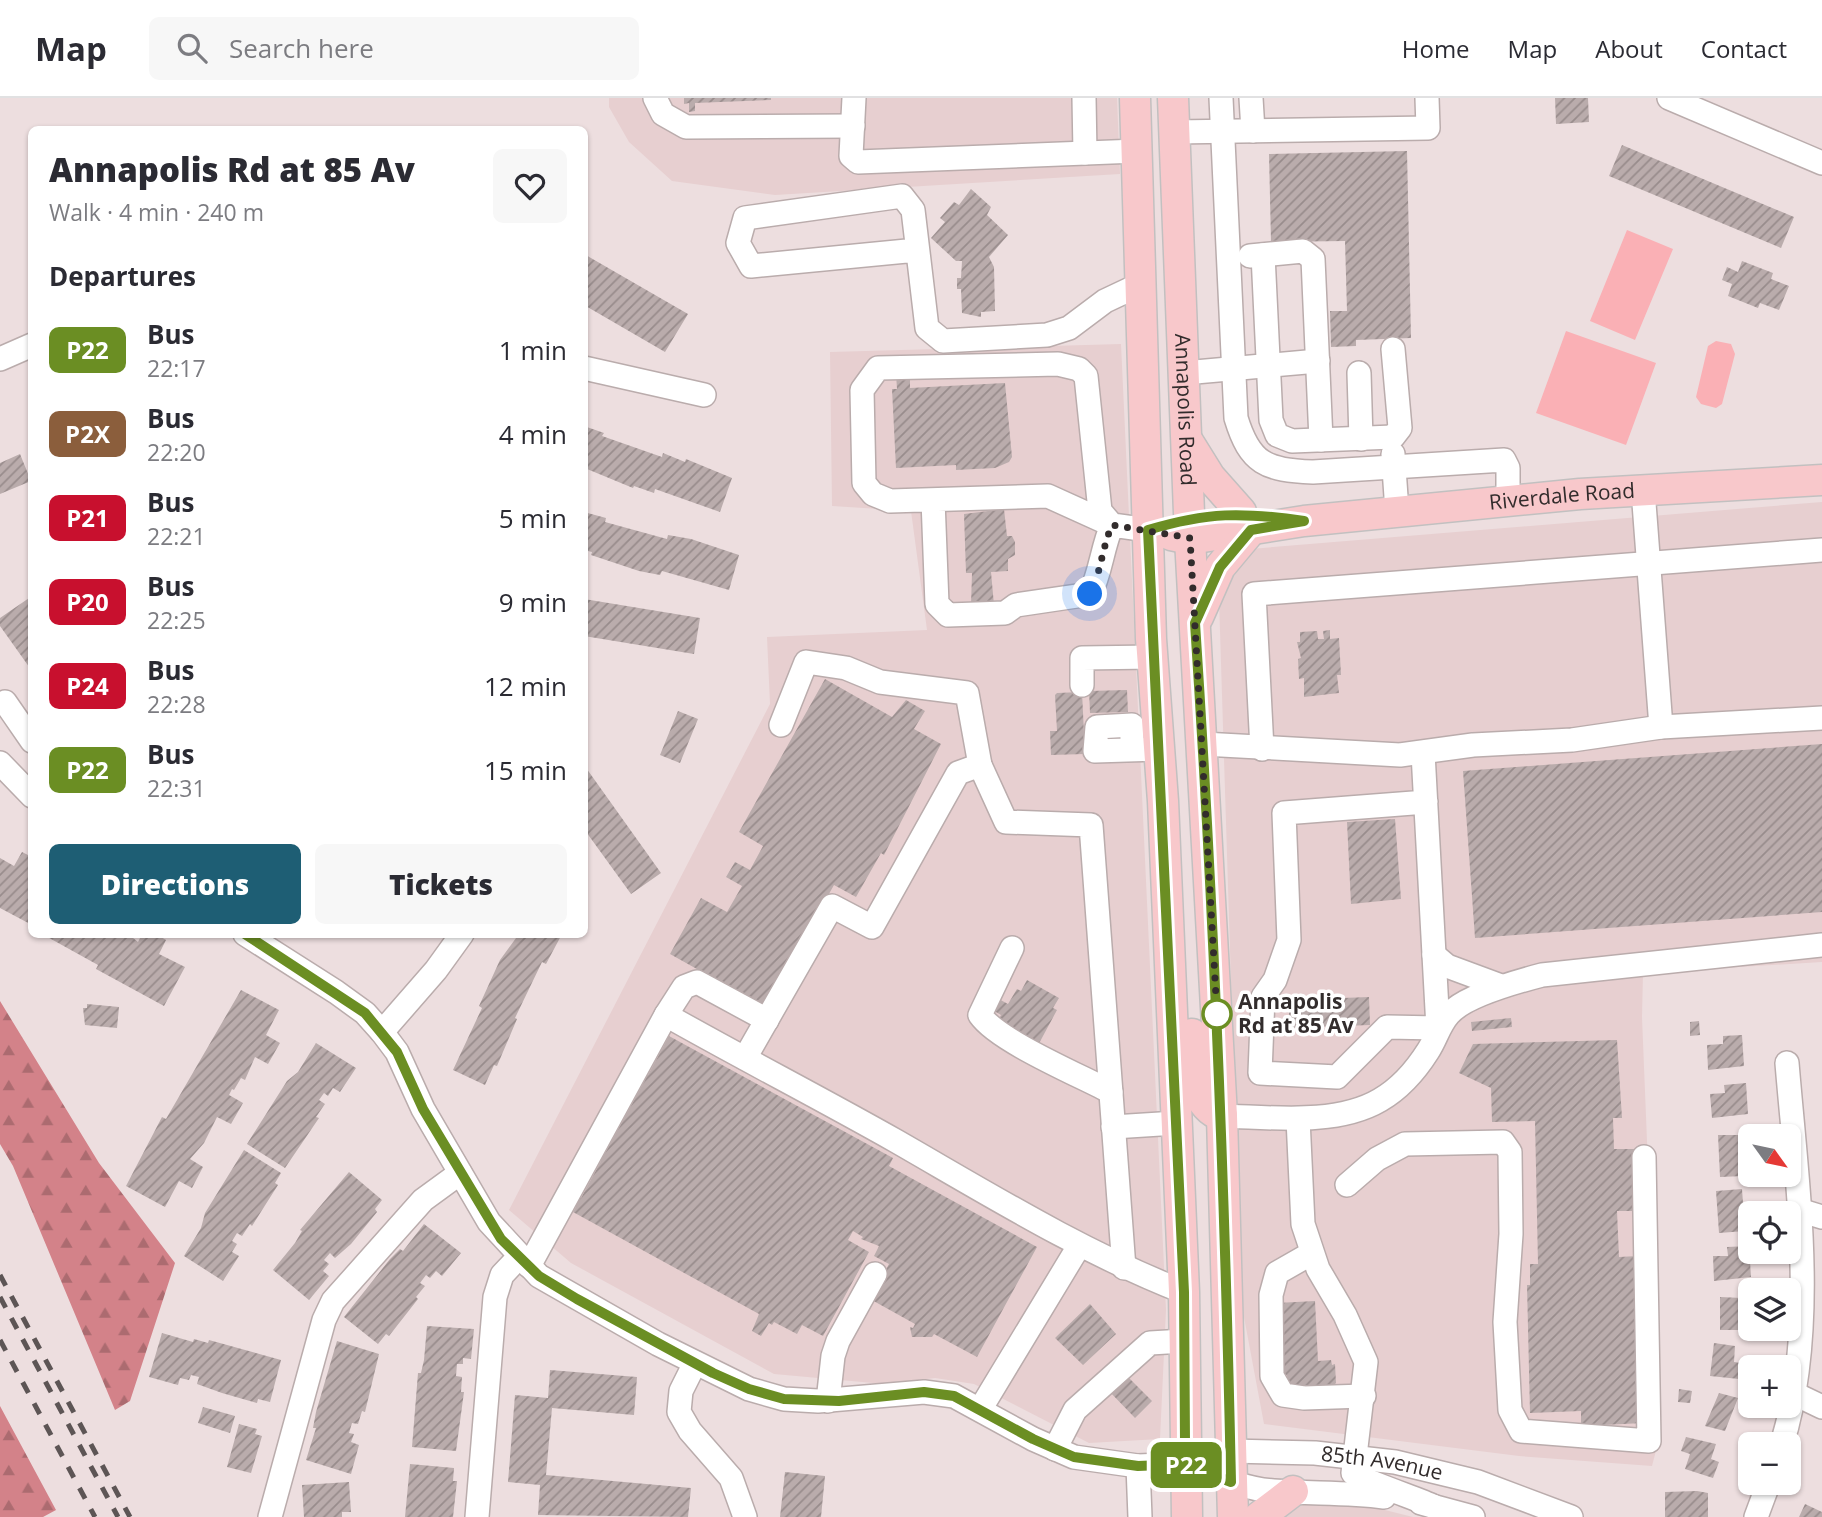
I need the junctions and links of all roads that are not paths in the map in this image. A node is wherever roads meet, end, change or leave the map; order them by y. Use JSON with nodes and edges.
{"nodes":[{"id":1,"x":654,"y":98,"type":"edge"},
{"id":2,"x":853,"y":98,"type":"edge"},
{"id":3,"x":1084,"y":98,"type":"edge"},
{"id":4,"x":1135,"y":98,"type":"edge"},
{"id":5,"x":1173,"y":98,"type":"edge"},
{"id":6,"x":1221,"y":98,"type":"edge"},
{"id":7,"x":1251,"y":98,"type":"edge"},
{"id":8,"x":1427,"y":98,"type":"edge"},
{"id":9,"x":1669,"y":98,"type":"edge"},
{"id":10,"x":853,"y":126,"type":"junction"},
{"id":11,"x":1224,"y":131,"type":"junction"},
{"id":12,"x":1253,"y":131,"type":"junction"},
{"id":13,"x":1175,"y":132,"type":"junction"},
{"id":14,"x":1137,"y":151,"type":"junction"},
{"id":15,"x":1085,"y":153,"type":"junction"},
{"id":16,"x":1822,"y":163,"type":"edge"},
{"id":17,"x":917,"y":250,"type":"junction"},
{"id":18,"x":1263,"y":255,"type":"junction"},
{"id":19,"x":1230,"y":257,"type":"junction"},
{"id":20,"x":1141,"y":284,"type":"junction"},
{"id":21,"x":28,"y":347,"type":"edge"},
{"id":22,"x":1393,"y":349,"type":"dead end"},
{"id":23,"x":0,"y":359,"type":"edge"},
{"id":24,"x":1318,"y":361,"type":"junction"},
{"id":25,"x":1268,"y":366,"type":"junction"},
{"id":26,"x":588,"y":369,"type":"edge"},
{"id":27,"x":1234,"y":370,"type":"junction"},
{"id":28,"x":1184,"y":373,"type":"junction"},
{"id":29,"x":1359,"y":373,"type":"dead end"},
{"id":30,"x":704,"y":395,"type":"dead end"},
{"id":31,"x":1186,"y":437,"type":"junction"},
{"id":32,"x":1393,"y":437,"type":"junction"},
{"id":33,"x":1361,"y":439,"type":"junction"},
{"id":34,"x":1321,"y":440,"type":"junction"},
{"id":35,"x":1392,"y":467,"type":"junction"},
{"id":36,"x":1822,"y":480,"type":"edge"},
{"id":37,"x":1643,"y":490,"type":"junction"},
{"id":38,"x":933,"y":500,"type":"junction"},
{"id":39,"x":1508,"y":501,"type":"junction"},
{"id":40,"x":1397,"y":511,"type":"junction"},
{"id":41,"x":1246,"y":521,"type":"junction"},
{"id":42,"x":1112,"y":525,"type":"junction"},
{"id":43,"x":1190,"y":528,"type":"junction"},
{"id":44,"x":1148,"y":530,"type":"junction"},
{"id":45,"x":1822,"y":550,"type":"edge"},
{"id":46,"x":1649,"y":565,"type":"junction"},
{"id":47,"x":1195,"y":623,"type":"junction"},
{"id":48,"x":1153,"y":657,"type":"junction"},
{"id":49,"x":1082,"y":685,"type":"dead end"},
{"id":50,"x":5,"y":702,"type":"dead end"},
{"id":51,"x":1822,"y":718,"type":"edge"},
{"id":52,"x":781,"y":725,"type":"dead end"},
{"id":53,"x":1661,"y":727,"type":"junction"},
{"id":54,"x":28,"y":735,"type":"edge"},
{"id":55,"x":1203,"y":744,"type":"junction"},
{"id":56,"x":1262,"y":750,"type":"junction"},
{"id":57,"x":1423,"y":753,"type":"junction"},
{"id":58,"x":0,"y":763,"type":"edge"},
{"id":59,"x":980,"y":765,"type":"junction"},
{"id":60,"x":28,"y":792,"type":"edge"},
{"id":61,"x":1426,"y":802,"type":"junction"},
{"id":62,"x":1165,"y":848,"type":"junction"},
{"id":63,"x":251,"y":938,"type":"edge"},
{"id":64,"x":459,"y":938,"type":"edge"},
{"id":65,"x":1822,"y":945,"type":"edge"},
{"id":66,"x":1012,"y":948,"type":"dead end"},
{"id":67,"x":1434,"y":955,"type":"junction"},
{"id":68,"x":1501,"y":986,"type":"junction"},
{"id":69,"x":666,"y":1015,"type":"junction"},
{"id":70,"x":767,"y":1020,"type":"junction"},
{"id":71,"x":1438,"y":1028,"type":"junction"},
{"id":72,"x":382,"y":1032,"type":"junction"},
{"id":73,"x":745,"y":1058,"type":"junction"},
{"id":74,"x":1787,"y":1063,"type":"dead end"},
{"id":75,"x":1111,"y":1092,"type":"junction"},
{"id":76,"x":1222,"y":1116,"type":"junction"},
{"id":77,"x":1298,"y":1119,"type":"junction"},
{"id":78,"x":1176,"y":1123,"type":"junction"},
{"id":79,"x":1113,"y":1127,"type":"junction"},
{"id":80,"x":1644,"y":1157,"type":"dead end"},
{"id":81,"x":460,"y":1173,"type":"junction"},
{"id":82,"x":1347,"y":1185,"type":"dead end"},
{"id":83,"x":1798,"y":1201,"type":"edge"},
{"id":84,"x":1801,"y":1211,"type":"edge"},
{"id":85,"x":1822,"y":1217,"type":"edge"},
{"id":86,"x":1079,"y":1246,"type":"junction"},
{"id":87,"x":1312,"y":1253,"type":"junction"},
{"id":88,"x":524,"y":1261,"type":"junction"},
{"id":89,"x":1799,"y":1264,"type":"edge"},
{"id":90,"x":1124,"y":1268,"type":"junction"},
{"id":91,"x":875,"y":1274,"type":"dead end"},
{"id":92,"x":1184,"y":1292,"type":"junction"},
{"id":93,"x":1184,"y":1341,"type":"junction"},
{"id":94,"x":1798,"y":1355,"type":"edge"},
{"id":95,"x":695,"y":1363,"type":"junction"},
{"id":96,"x":1364,"y":1396,"type":"junction"},
{"id":97,"x":1801,"y":1397,"type":"edge"},
{"id":98,"x":828,"y":1401,"type":"junction"},
{"id":99,"x":1822,"y":1407,"type":"edge"},
{"id":100,"x":981,"y":1408,"type":"junction"},
{"id":101,"x":1055,"y":1449,"type":"junction"},
{"id":102,"x":1231,"y":1451,"type":"junction"},
{"id":103,"x":1354,"y":1458,"type":"junction"},
{"id":104,"x":1185,"y":1464,"type":"junction"},
{"id":105,"x":1138,"y":1466,"type":"junction"},
{"id":106,"x":1231,"y":1482,"type":"junction"},
{"id":107,"x":1293,"y":1491,"type":"junction"},
{"id":108,"x":1764,"y":1495,"type":"edge"},
{"id":109,"x":1432,"y":1511,"type":"edge"},
{"id":110,"x":270,"y":1517,"type":"edge"},
{"id":111,"x":477,"y":1517,"type":"edge"},
{"id":112,"x":745,"y":1517,"type":"edge"},
{"id":113,"x":1140,"y":1517,"type":"edge"},
{"id":114,"x":1187,"y":1517,"type":"edge"},
{"id":115,"x":1215,"y":1517,"type":"edge"},
{"id":116,"x":1233,"y":1517,"type":"edge"},
{"id":117,"x":1259,"y":1517,"type":"edge"},
{"id":118,"x":1473,"y":1517,"type":"edge"},
{"id":119,"x":1571,"y":1517,"type":"edge"},
{"id":120,"x":1756,"y":1517,"type":"edge"}],
"edges":[{"from":1,"to":10,"type":"street"},
{"from":2,"to":10,"type":"street"},
{"from":3,"to":15,"type":"street"},
{"from":4,"to":14,"type":"main road","name":"Annapolis Road"},
{"from":5,"to":13,"type":"main road","name":"Annapolis Road"},
{"from":6,"to":11,"type":"street"},
{"from":7,"to":12,"type":"street"},
{"from":8,"to":12,"type":"street"},
{"from":9,"to":16,"type":"street"},
{"from":10,"to":15,"type":"street"},
{"from":11,"to":12,"type":"street"},
{"from":11,"to":13,"type":"street"},
{"from":11,"to":19,"type":"street"},
{"from":13,"to":28,"type":"main road","name":"Annapolis Road"},
{"from":14,"to":15,"type":"street"},
{"from":14,"to":20,"type":"main road","name":"Annapolis Road"},
{"from":17,"to":17,"type":"street"},
{"from":17,"to":20,"type":"street"},
{"from":18,"to":19,"type":"street"},
{"from":18,"to":24,"type":"street"},
{"from":18,"to":25,"type":"street"},
{"from":19,"to":27,"type":"street"},
{"from":20,"to":44,"type":"main road","name":"Annapolis Road"},
{"from":21,"to":23,"type":"street"},
{"from":22,"to":32,"type":"street"},
{"from":24,"to":25,"type":"street"},
{"from":24,"to":34,"type":"street"},
{"from":25,"to":27,"type":"street"},
{"from":25,"to":34,"type":"street"},
{"from":26,"to":30,"type":"street"},
{"from":27,"to":28,"type":"street"},
{"from":27,"to":35,"type":"street"},
{"from":28,"to":31,"type":"main road","name":"Annapolis Road"},
{"from":29,"to":33,"type":"street"},
{"from":31,"to":41,"type":"main road"},
{"from":31,"to":43,"type":"main road","name":"Annapolis Road"},
{"from":32,"to":33,"type":"street"},
{"from":32,"to":35,"type":"street"},
{"from":33,"to":34,"type":"street"},
{"from":35,"to":39,"type":"street"},
{"from":35,"to":40,"type":"street"},
{"from":36,"to":37,"type":"main road","name":"Riverdale Road"},
{"from":37,"to":39,"type":"main road","name":"Riverdale Road"},
{"from":37,"to":46,"type":"street"},
{"from":38,"to":42,"type":"street"},
{"from":38,"to":42,"type":"street"},
{"from":38,"to":42,"type":"street"},
{"from":39,"to":40,"type":"main road","name":"Riverdale Road"},
{"from":40,"to":41,"type":"main road","name":"Riverdale Road"},
{"from":41,"to":43,"type":"main road","name":"Riverdale Road"},
{"from":41,"to":47,"type":"main road"},
{"from":42,"to":44,"type":"street"},
{"from":43,"to":44,"type":"main road","name":"Riverdale Road"},
{"from":43,"to":47,"type":"main road","name":"Annapolis Road"},
{"from":44,"to":48,"type":"main road","name":"Annapolis Road"},
{"from":45,"to":46,"type":"street"},
{"from":46,"to":53,"type":"street"},
{"from":46,"to":56,"type":"street"},
{"from":47,"to":55,"type":"main road","name":"Annapolis Road"},
{"from":48,"to":49,"type":"street"},
{"from":48,"to":62,"type":"main road","name":"Annapolis Road"},
{"from":50,"to":54,"type":"street"},
{"from":51,"to":53,"type":"street"},
{"from":52,"to":59,"type":"street"},
{"from":53,"to":57,"type":"street"},
{"from":55,"to":56,"type":"street"},
{"from":55,"to":76,"type":"main road","name":"Annapolis Road"},
{"from":56,"to":57,"type":"street"},
{"from":57,"to":61,"type":"street"},
{"from":58,"to":60,"type":"street"},
{"from":59,"to":70,"type":"street"},
{"from":59,"to":75,"type":"street"},
{"from":61,"to":67,"type":"street"},
{"from":61,"to":71,"type":"street"},
{"from":62,"to":76,"type":"main road"},
{"from":62,"to":78,"type":"main road","name":"Annapolis Road"},
{"from":63,"to":72,"type":"street","name":"85th Avenue"},
{"from":64,"to":72,"type":"street"},
{"from":65,"to":68,"type":"street"},
{"from":66,"to":75,"type":"street"},
{"from":67,"to":68,"type":"street"},
{"from":67,"to":71,"type":"street"},
{"from":68,"to":71,"type":"street"},
{"from":69,"to":70,"type":"street"},
{"from":69,"to":73,"type":"street"},
{"from":69,"to":88,"type":"street"},
{"from":70,"to":73,"type":"street"},
{"from":71,"to":77,"type":"street"},
{"from":72,"to":81,"type":"street","name":"85th Avenue"},
{"from":73,"to":86,"type":"street"},
{"from":74,"to":83,"type":"street"},
{"from":75,"to":79,"type":"street"},
{"from":76,"to":77,"type":"street"},
{"from":76,"to":102,"type":"main road","name":"Annapolis Road"},
{"from":77,"to":87,"type":"street"},
{"from":78,"to":79,"type":"street"},
{"from":78,"to":92,"type":"main road","name":"Annapolis Road"},
{"from":79,"to":90,"type":"street"},
{"from":80,"to":82,"type":"street"},
{"from":81,"to":88,"type":"street","name":"85th Avenue"},
{"from":81,"to":110,"type":"street"},
{"from":84,"to":85,"type":"street"},
{"from":86,"to":90,"type":"street"},
{"from":86,"to":100,"type":"street"},
{"from":87,"to":96,"type":"street"},
{"from":87,"to":96,"type":"street"},
{"from":88,"to":95,"type":"street","name":"85th Avenue"},
{"from":88,"to":111,"type":"street"},
{"from":89,"to":94,"type":"street"},
{"from":90,"to":92,"type":"street"},
{"from":91,"to":98,"type":"street"},
{"from":92,"to":93,"type":"main road","name":"Annapolis Road"},
{"from":93,"to":101,"type":"street"},
{"from":93,"to":104,"type":"main road","name":"Annapolis Road"},
{"from":95,"to":98,"type":"street","name":"85th Avenue"},
{"from":95,"to":112,"type":"street"},
{"from":96,"to":103,"type":"street"},
{"from":97,"to":99,"type":"street"},
{"from":98,"to":100,"type":"street","name":"85th Avenue"},
{"from":100,"to":101,"type":"street","name":"85th Avenue"},
{"from":101,"to":105,"type":"street","name":"85th Avenue"},
{"from":102,"to":103,"type":"street","name":"85th Avenue"},
{"from":102,"to":104,"type":"street","name":"85th Avenue"},
{"from":102,"to":106,"type":"main road","name":"Annapolis Road"},
{"from":103,"to":109,"type":"street"},
{"from":103,"to":119,"type":"street","name":"85th Avenue"},
{"from":104,"to":105,"type":"street","name":"85th Avenue"},
{"from":104,"to":106,"type":"street","name":"85th Avenue"},
{"from":104,"to":114,"type":"main road","name":"Annapolis Road"},
{"from":104,"to":115,"type":"main road"},
{"from":105,"to":113,"type":"street"},
{"from":106,"to":107,"type":"street","name":"85th Avenue"},
{"from":106,"to":116,"type":"main road","name":"Annapolis Road"},
{"from":107,"to":109,"type":"street","name":"85th Avenue"},
{"from":107,"to":117,"type":"main road"},
{"from":108,"to":120,"type":"street"},
{"from":109,"to":118,"type":"street","name":"85th Avenue"}]}
